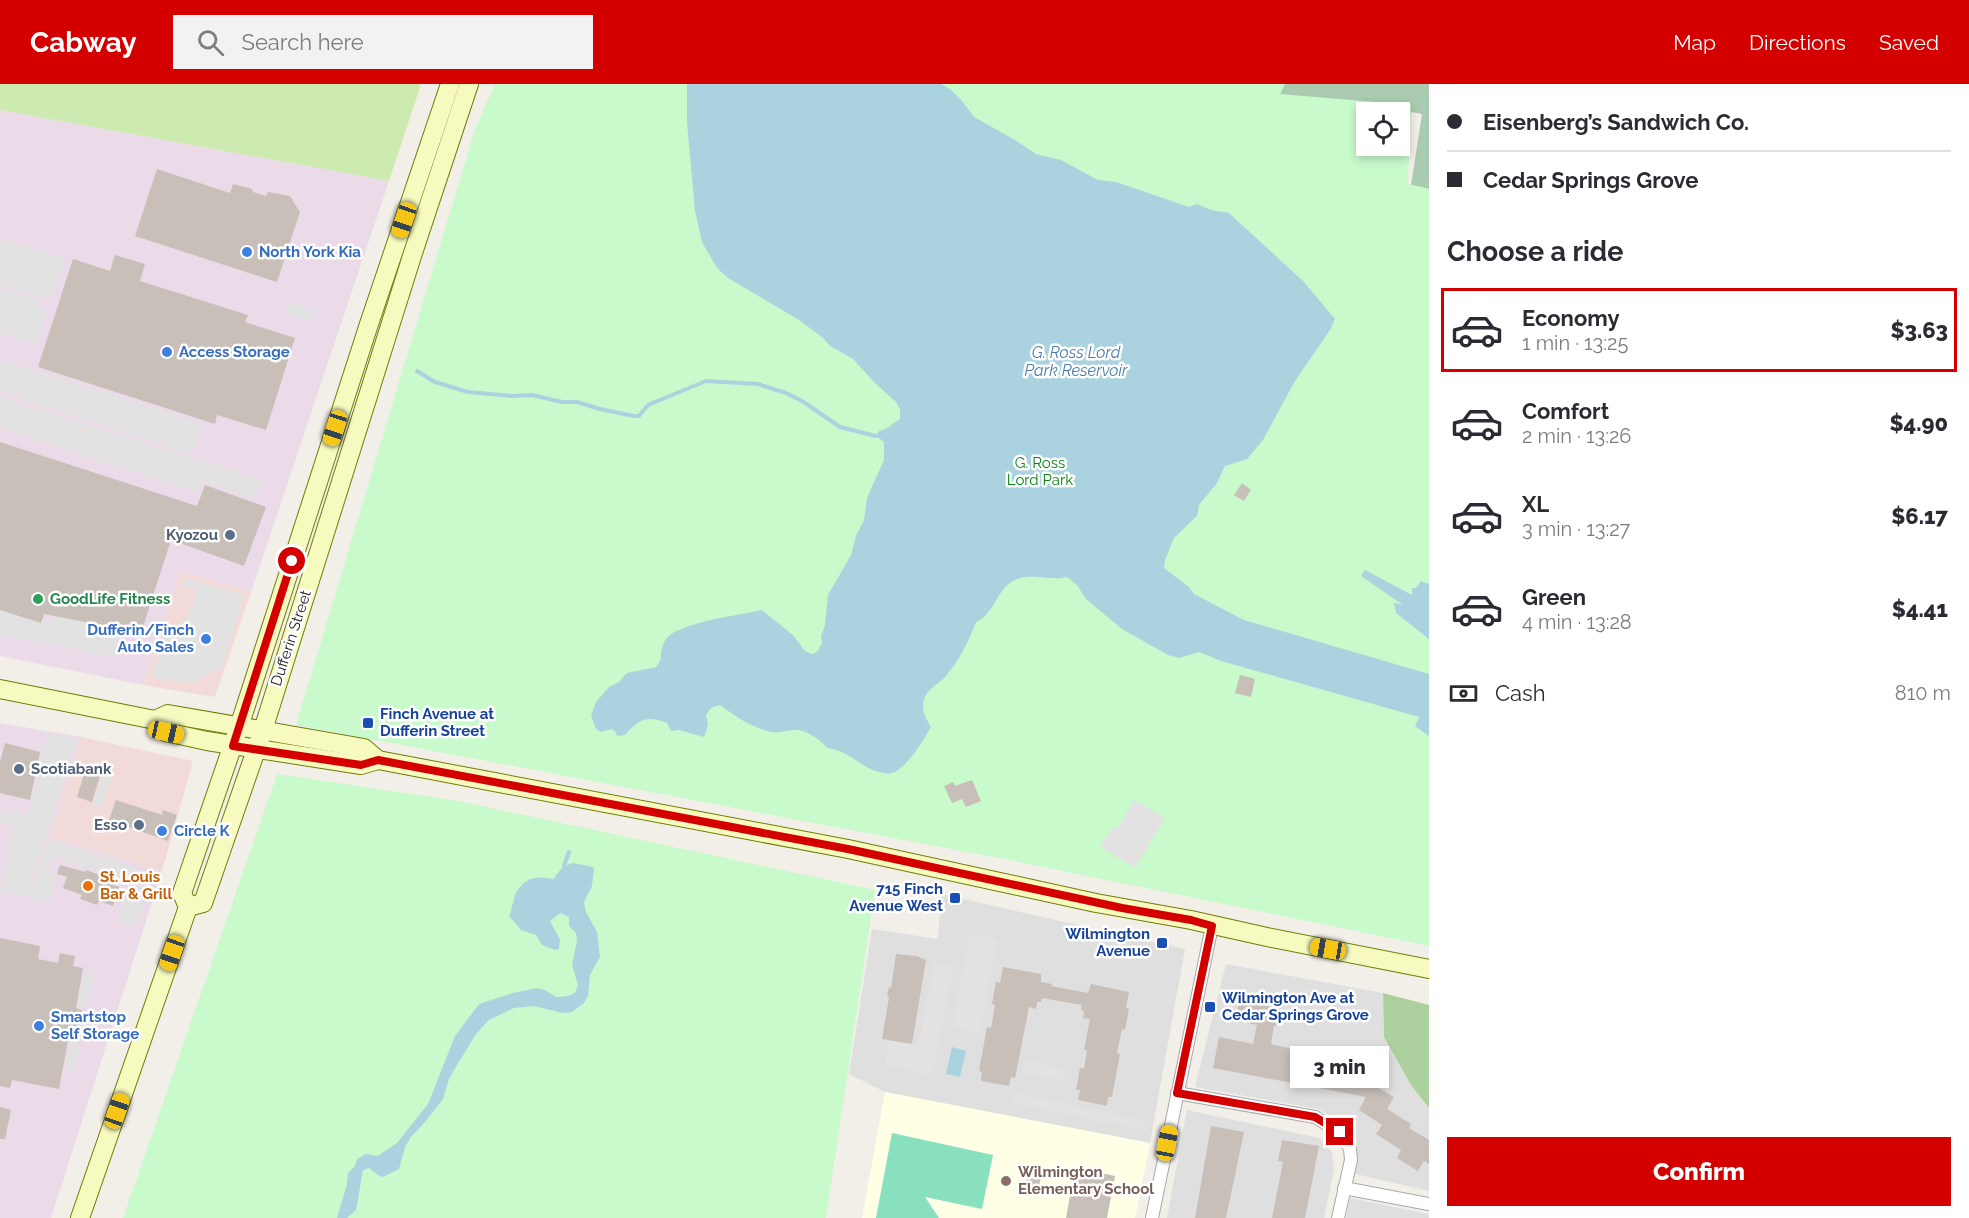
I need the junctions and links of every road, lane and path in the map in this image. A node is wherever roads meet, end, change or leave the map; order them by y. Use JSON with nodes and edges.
{"nodes":[{"id":1,"x":450,"y":84,"type":"edge"},
{"id":2,"x":469,"y":84,"type":"edge"},
{"id":3,"x":0,"y":690,"type":"edge"},
{"id":4,"x":155,"y":720,"type":"junction"},
{"id":5,"x":239,"y":727,"type":"junction"},
{"id":6,"x":263,"y":730,"type":"junction"},
{"id":7,"x":233,"y":746,"type":"junction"},
{"id":8,"x":255,"y":749,"type":"junction"},
{"id":9,"x":378,"y":760,"type":"junction"},
{"id":10,"x":188,"y":907,"type":"junction"},
{"id":11,"x":1212,"y":926,"type":"junction"},
{"id":12,"x":1429,"y":969,"type":"edge"},
{"id":13,"x":1177,"y":1093,"type":"junction"},
{"id":14,"x":1344,"y":1188,"type":"junction"},
{"id":15,"x":1429,"y":1204,"type":"edge"},
{"id":16,"x":80,"y":1218,"type":"edge"},
{"id":17,"x":1152,"y":1218,"type":"edge"},
{"id":18,"x":1338,"y":1218,"type":"edge"}],
"edges":[{"from":1,"to":5,"type":"main road","name":"Dufferin Street"},
{"from":2,"to":6,"type":"main road","name":"Dufferin Street"},
{"from":3,"to":4,"type":"main road"},
{"from":4,"to":5,"type":"main road"},
{"from":4,"to":7,"type":"main road"},
{"from":5,"to":6,"type":"main road"},
{"from":5,"to":7,"type":"main road","name":"Dufferin Street"},
{"from":6,"to":8,"type":"main road","name":"Dufferin Street"},
{"from":6,"to":9,"type":"main road"},
{"from":7,"to":8,"type":"main road"},
{"from":7,"to":10,"type":"main road","name":"Dufferin Street"},
{"from":8,"to":9,"type":"main road"},
{"from":8,"to":10,"type":"main road","name":"Dufferin Street"},
{"from":9,"to":11,"type":"main road"},
{"from":10,"to":16,"type":"main road","name":"Dufferin Street"},
{"from":11,"to":12,"type":"main road"},
{"from":11,"to":13,"type":"street"},
{"from":13,"to":14,"type":"street"},
{"from":13,"to":17,"type":"street"},
{"from":14,"to":15,"type":"street"},
{"from":14,"to":18,"type":"street"}]}
